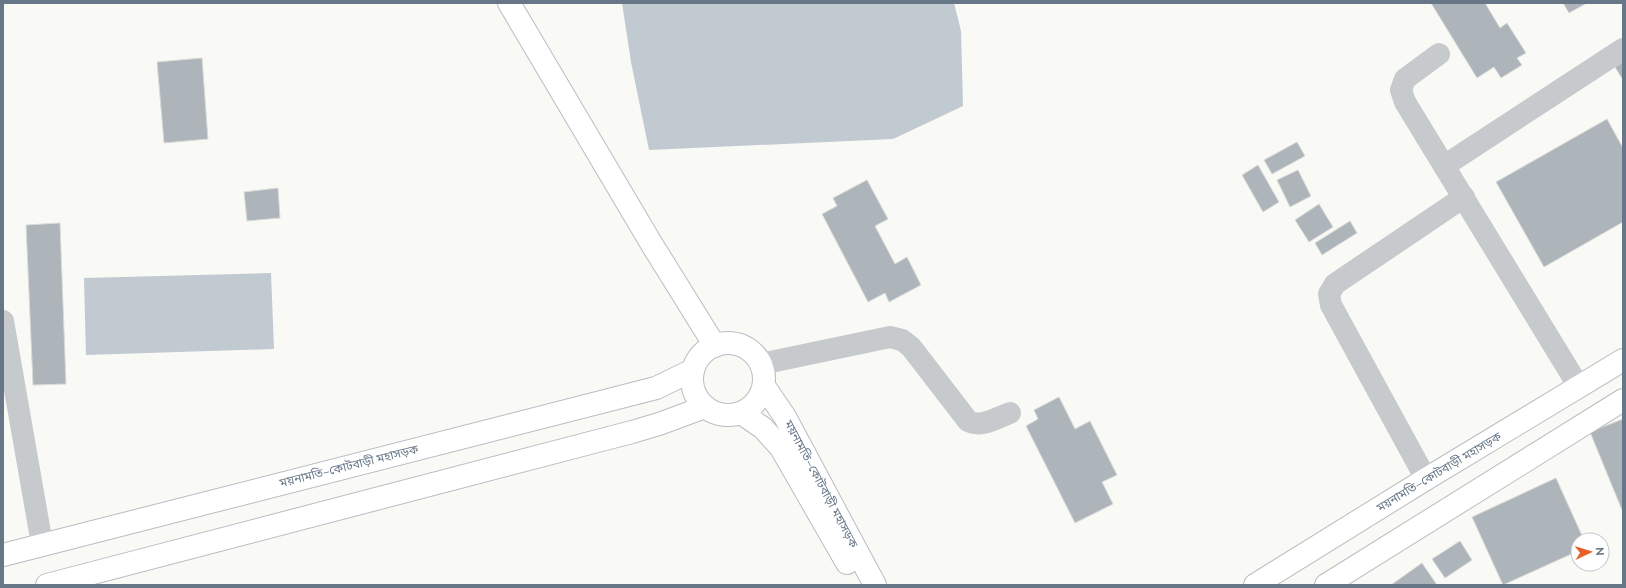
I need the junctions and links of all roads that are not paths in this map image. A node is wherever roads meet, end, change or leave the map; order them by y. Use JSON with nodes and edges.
{"nodes":[{"id":1,"x":509,"y":3,"type":"edge"},
{"id":2,"x":1623,"y":49,"type":"edge"},
{"id":3,"x":1439,"y":54,"type":"dead end"},
{"id":4,"x":1444,"y":166,"type":"junction"},
{"id":5,"x":1464,"y":197,"type":"junction"},
{"id":6,"x":3,"y":321,"type":"edge"},
{"id":7,"x":715,"y":346,"type":"junction"},
{"id":8,"x":1623,"y":360,"type":"edge"},
{"id":9,"x":761,"y":364,"type":"junction"},
{"id":10,"x":693,"y":370,"type":"junction"},
{"id":11,"x":764,"y":386,"type":"junction"},
{"id":12,"x":1579,"y":387,"type":"junction"},
{"id":13,"x":1623,"y":400,"type":"edge"},
{"id":14,"x":705,"y":407,"type":"junction"},
{"id":15,"x":741,"y":413,"type":"junction"},
{"id":16,"x":1010,"y":413,"type":"dead end"},
{"id":17,"x":1426,"y":479,"type":"junction"},
{"id":18,"x":42,"y":544,"type":"junction"},
{"id":19,"x":3,"y":555,"type":"edge"},
{"id":20,"x":47,"y":585,"type":"edge"},
{"id":21,"x":859,"y":585,"type":"edge"},
{"id":22,"x":875,"y":585,"type":"edge"},
{"id":23,"x":1255,"y":585,"type":"edge"},
{"id":24,"x":1326,"y":585,"type":"edge"}],
"edges":[{"from":1,"to":7,"type":"main road"},
{"from":2,"to":4,"type":"street"},
{"from":3,"to":4,"type":"street"},
{"from":4,"to":5,"type":"street"},
{"from":5,"to":12,"type":"street"},
{"from":5,"to":17,"type":"street"},
{"from":6,"to":18,"type":"street"},
{"from":7,"to":9,"type":"main road"},
{"from":7,"to":10,"type":"main road"},
{"from":8,"to":12,"type":"main road","name":"ময়নামতি–কোটবাড়ী মহাসড়ক"},
{"from":9,"to":11,"type":"main road","name":"ময়নামতি–কোটবাড়ী মহাসড়ক"},
{"from":9,"to":16,"type":"street"},
{"from":10,"to":14,"type":"main road"},
{"from":10,"to":18,"type":"main road","name":"ময়নামতি–কোটবাড়ী মহাসড়ক"},
{"from":11,"to":15,"type":"main road"},
{"from":11,"to":22,"type":"main road","name":"ময়নামতি–কোটবাড়ী মহাসড়ক"},
{"from":12,"to":17,"type":"main road","name":"ময়নামতি–কোটবাড়ী মহাসড়ক"},
{"from":13,"to":24,"type":"main road"},
{"from":14,"to":15,"type":"main road"},
{"from":14,"to":20,"type":"main road"},
{"from":15,"to":21,"type":"main road","name":"ময়নামতি–কোটবাড়ী মহাসড়ক"},
{"from":17,"to":23,"type":"main road","name":"ময়নামতি–কোটবাড়ী মহাসড়ক"},
{"from":18,"to":19,"type":"main road","name":"ময়নামতি–কোটবাড়ী মহাসড়ক"}]}
